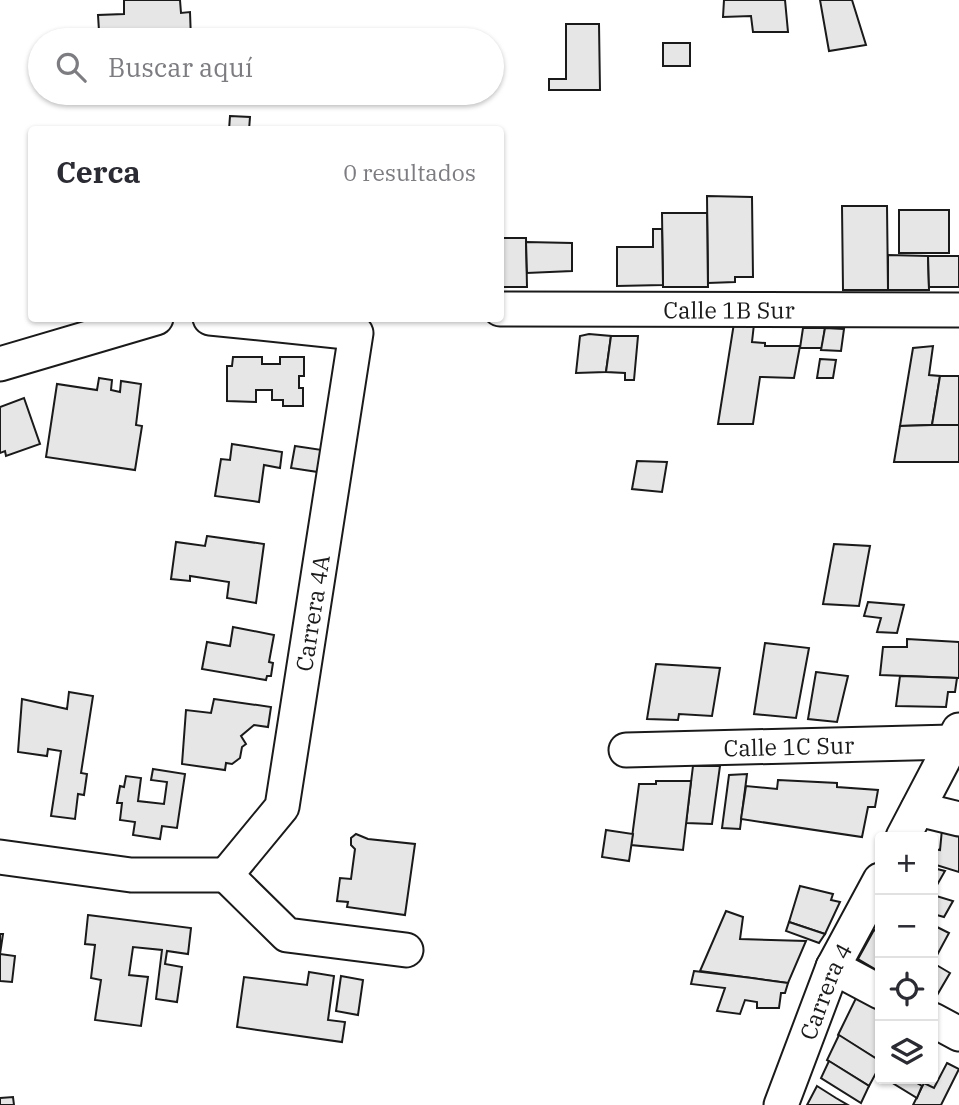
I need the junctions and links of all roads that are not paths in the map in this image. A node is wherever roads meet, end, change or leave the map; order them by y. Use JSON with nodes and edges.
{"nodes":[{"id":1,"x":504,"y":309,"type":"edge"},
{"id":2,"x":959,"y":310,"type":"edge"},
{"id":3,"x":142,"y":322,"type":"edge"},
{"id":4,"x":249,"y":322,"type":"edge"},
{"id":5,"x":0,"y":364,"type":"edge"},
{"id":6,"x":956,"y":736,"type":"edge"},
{"id":7,"x":626,"y":750,"type":"dead end"},
{"id":8,"x":959,"y":819,"type":"edge"},
{"id":9,"x":911,"y":823,"type":"edge"},
{"id":10,"x":0,"y":857,"type":"edge"},
{"id":11,"x":226,"y":875,"type":"junction"},
{"id":12,"x":875,"y":889,"type":"edge"},
{"id":13,"x":406,"y":950,"type":"dead end"},
{"id":14,"x":833,"y":967,"type":"junction"},
{"id":15,"x":875,"y":989,"type":"edge"},
{"id":16,"x":935,"y":1021,"type":"edge"},
{"id":17,"x":959,"y":1034,"type":"edge"},
{"id":18,"x":781,"y":1105,"type":"edge"}],
"edges":[{"from":1,"to":2,"type":"street","name":"Calle 1B Sur"},
{"from":3,"to":5,"type":"street"},
{"from":4,"to":11,"type":"street","name":"Carrera 4A"},
{"from":6,"to":7,"type":"street","name":"Calle 1C Sur"},
{"from":6,"to":9,"type":"street"},
{"from":8,"to":9,"type":"street"},
{"from":10,"to":11,"type":"street"},
{"from":11,"to":13,"type":"street"},
{"from":12,"to":14,"type":"street","name":"Carrera 4"},
{"from":14,"to":15,"type":"street"},
{"from":14,"to":18,"type":"street","name":"Carrera 4"},
{"from":16,"to":17,"type":"street"}]}
